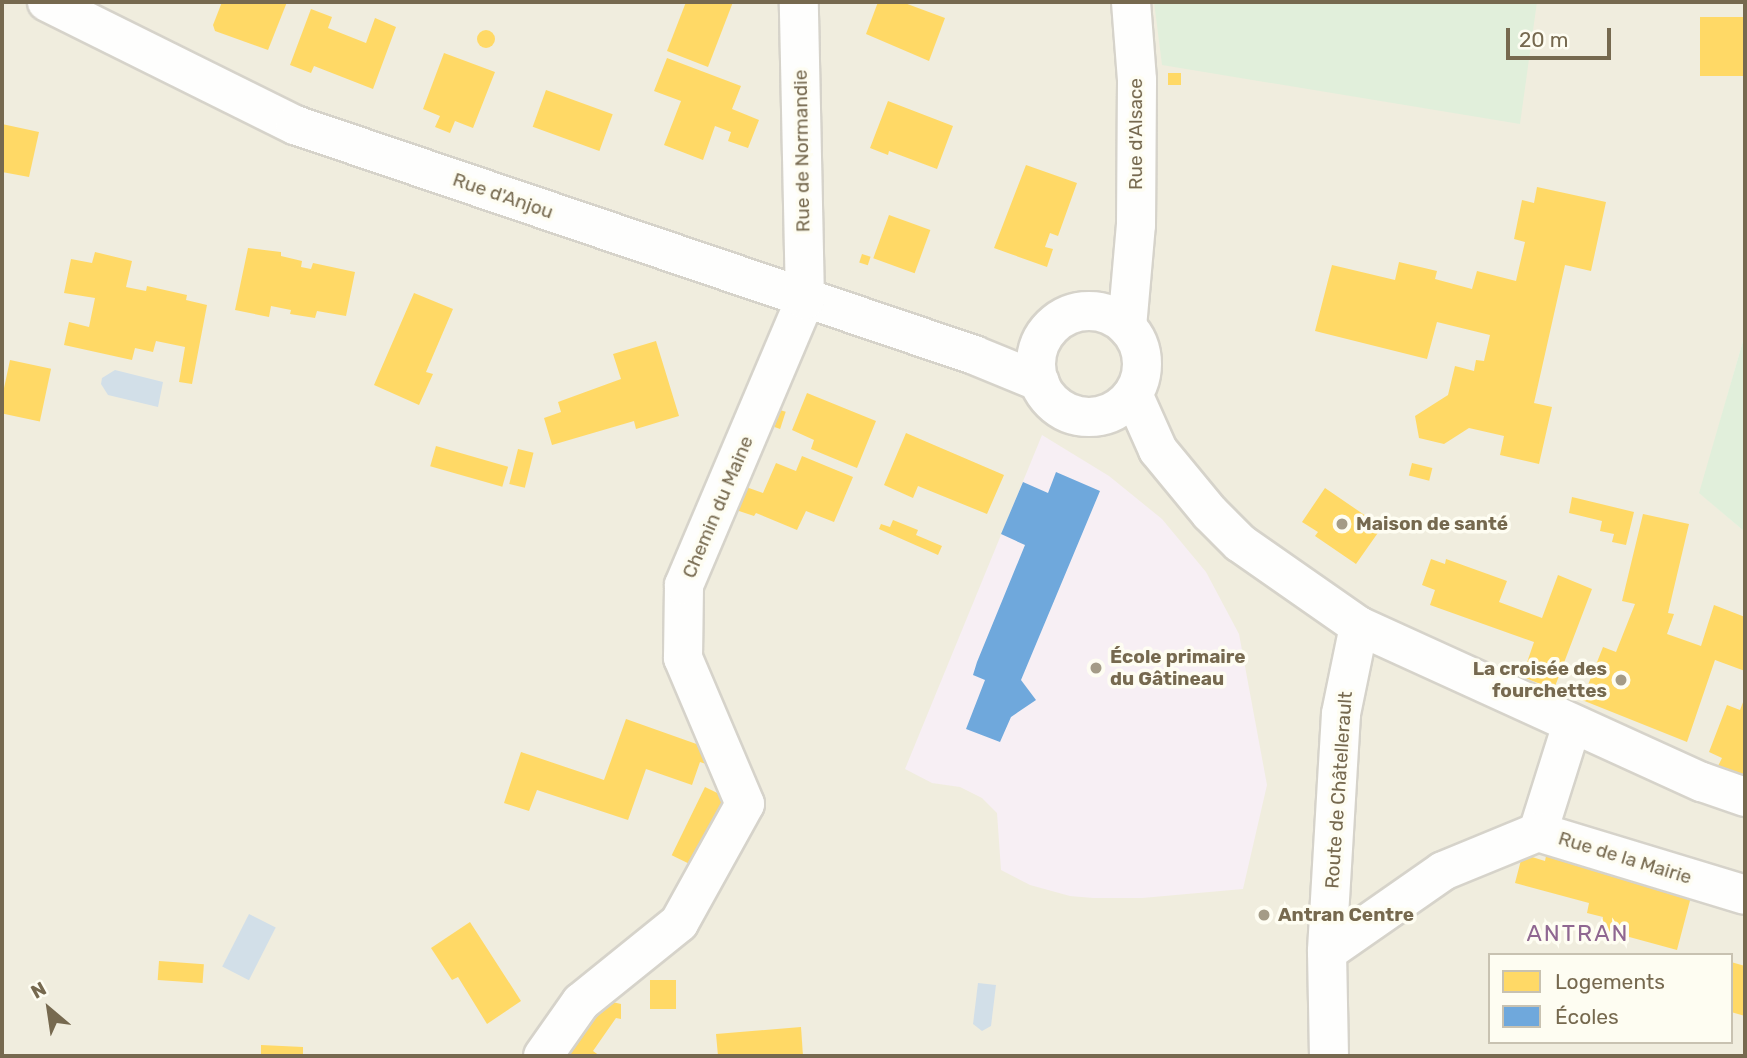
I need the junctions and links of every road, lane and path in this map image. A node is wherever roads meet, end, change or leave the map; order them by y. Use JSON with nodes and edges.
{"nodes":[{"id":1,"x":47,"y":2,"type":"edge"},
{"id":2,"x":799,"y":2,"type":"edge"},
{"id":3,"x":1131,"y":2,"type":"edge"},
{"id":4,"x":1131,"y":265,"type":"junction"},
{"id":5,"x":805,"y":300,"type":"junction"},
{"id":6,"x":1081,"y":312,"type":"junction"},
{"id":7,"x":1127,"y":327,"type":"junction"},
{"id":8,"x":1042,"y":340,"type":"junction"},
{"id":9,"x":974,"y":355,"type":"junction"},
{"id":10,"x":1040,"y":382,"type":"junction"},
{"id":11,"x":1133,"y":394,"type":"junction"},
{"id":12,"x":1100,"y":416,"type":"junction"},
{"id":13,"x":1158,"y":450,"type":"junction"},
{"id":14,"x":1359,"y":626,"type":"junction"},
{"id":15,"x":1572,"y":724,"type":"junction"},
{"id":16,"x":1745,"y":797,"type":"edge"},
{"id":17,"x":1538,"y":832,"type":"junction"},
{"id":18,"x":1745,"y":895,"type":"edge"},
{"id":19,"x":1327,"y":952,"type":"junction"},
{"id":20,"x":543,"y":1056,"type":"edge"},
{"id":21,"x":1329,"y":1056,"type":"edge"}],
"edges":[{"from":1,"to":5,"type":"street","name":"Rue d'Anjou"},
{"from":2,"to":5,"type":"street","name":"Rue de Normandie"},
{"from":3,"to":4,"type":"street","name":"Rue d'Alsace"},
{"from":4,"to":6,"type":"street"},
{"from":4,"to":7,"type":"street","name":"Rue d'Alsace"},
{"from":5,"to":9,"type":"street","name":"Rue d'Anjou"},
{"from":5,"to":20,"type":"street","name":"Chemin du Maine"},
{"from":6,"to":7,"type":"street"},
{"from":6,"to":8,"type":"street"},
{"from":7,"to":11,"type":"street"},
{"from":8,"to":9,"type":"street"},
{"from":8,"to":10,"type":"street"},
{"from":9,"to":10,"type":"street","name":"Rue d'Anjou"},
{"from":10,"to":12,"type":"street"},
{"from":11,"to":12,"type":"street"},
{"from":11,"to":13,"type":"street"},
{"from":12,"to":13,"type":"street"},
{"from":13,"to":14,"type":"street"},
{"from":14,"to":15,"type":"street"},
{"from":14,"to":19,"type":"street","name":"Route de Châtellerault"},
{"from":15,"to":16,"type":"street"},
{"from":15,"to":17,"type":"street"},
{"from":17,"to":18,"type":"street","name":"Rue de la Mairie"},
{"from":17,"to":19,"type":"street","name":"Rue de la Mairie"},
{"from":19,"to":21,"type":"street","name":"Route de Châtellerault"}]}
